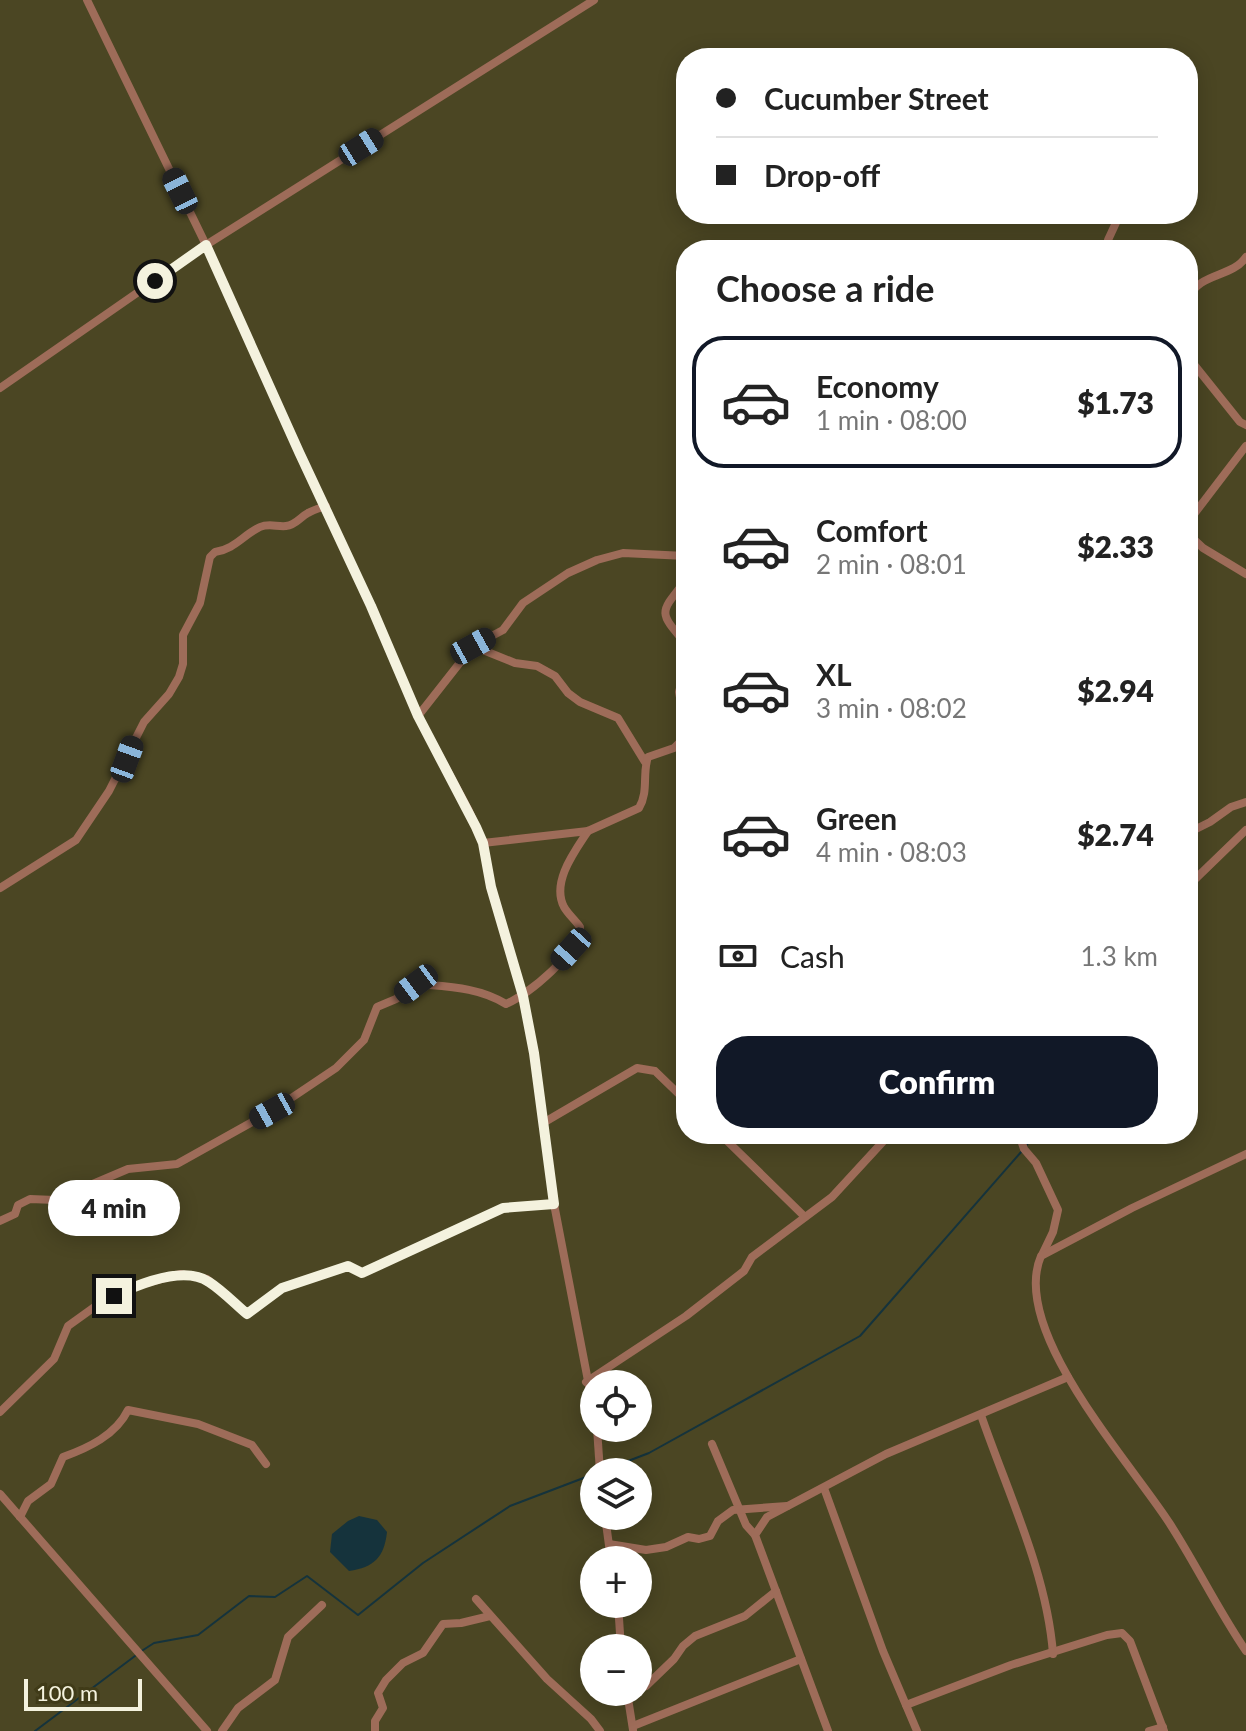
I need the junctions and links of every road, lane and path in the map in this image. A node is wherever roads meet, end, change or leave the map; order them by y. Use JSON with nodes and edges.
{"nodes":[{"id":1,"x":87,"y":0,"type":"edge"},
{"id":2,"x":594,"y":0,"type":"edge"},
{"id":3,"x":206,"y":245,"type":"junction"},
{"id":4,"x":1246,"y":257,"type":"edge"},
{"id":5,"x":1198,"y":284,"type":"edge"},
{"id":6,"x":1198,"y":370,"type":"edge"},
{"id":7,"x":0,"y":388,"type":"edge"},
{"id":8,"x":1246,"y":425,"type":"edge"},
{"id":9,"x":1246,"y":446,"type":"edge"},
{"id":10,"x":326,"y":506,"type":"junction"},
{"id":11,"x":1198,"y":509,"type":"edge"},
{"id":12,"x":1198,"y":543,"type":"edge"},
{"id":13,"x":676,"y":556,"type":"edge"},
{"id":14,"x":1246,"y":574,"type":"edge"},
{"id":15,"x":676,"y":592,"type":"edge"},
{"id":16,"x":676,"y":632,"type":"edge"},
{"id":17,"x":473,"y":646,"type":"junction"},
{"id":18,"x":418,"y":716,"type":"junction"},
{"id":19,"x":676,"y":746,"type":"edge"},
{"id":20,"x":645,"y":762,"type":"junction"},
{"id":21,"x":1246,"y":802,"type":"edge"},
{"id":22,"x":1198,"y":828,"type":"edge"},
{"id":23,"x":1246,"y":830,"type":"edge"},
{"id":24,"x":588,"y":831,"type":"junction"},
{"id":25,"x":483,"y":843,"type":"junction"},
{"id":26,"x":1198,"y":876,"type":"edge"},
{"id":27,"x":0,"y":888,"type":"edge"},
{"id":28,"x":523,"y":996,"type":"junction"},
{"id":29,"x":676,"y":1091,"type":"edge"},
{"id":30,"x":543,"y":1123,"type":"junction"},
{"id":31,"x":730,"y":1144,"type":"edge"},
{"id":32,"x":881,"y":1144,"type":"edge"},
{"id":33,"x":1022,"y":1144,"type":"edge"},
{"id":34,"x":1246,"y":1154,"type":"edge"},
{"id":35,"x":554,"y":1204,"type":"junction"},
{"id":36,"x":805,"y":1217,"type":"junction"},
{"id":37,"x":0,"y":1221,"type":"edge"},
{"id":38,"x":1041,"y":1256,"type":"junction"},
{"id":39,"x":584,"y":1370,"type":"edge"},
{"id":40,"x":604,"y":1370,"type":"edge"},
{"id":41,"x":1068,"y":1377,"type":"junction"},
{"id":42,"x":0,"y":1412,"type":"edge"},
{"id":43,"x":981,"y":1415,"type":"junction"},
{"id":44,"x":712,"y":1444,"type":"dead end"},
{"id":45,"x":266,"y":1464,"type":"dead end"},
{"id":46,"x":824,"y":1488,"type":"junction"},
{"id":47,"x":0,"y":1494,"type":"edge"},
{"id":48,"x":791,"y":1505,"type":"junction"},
{"id":49,"x":740,"y":1510,"type":"junction"},
{"id":50,"x":20,"y":1517,"type":"junction"},
{"id":51,"x":607,"y":1530,"type":"edge"},
{"id":52,"x":755,"y":1535,"type":"junction"},
{"id":53,"x":609,"y":1544,"type":"joint"},
{"id":54,"x":776,"y":1591,"type":"junction"},
{"id":55,"x":476,"y":1599,"type":"dead end"},
{"id":56,"x":322,"y":1605,"type":"dead end"},
{"id":57,"x":490,"y":1616,"type":"junction"},
{"id":58,"x":1246,"y":1651,"type":"edge"},
{"id":59,"x":1053,"y":1654,"type":"junction"},
{"id":60,"x":801,"y":1659,"type":"junction"},
{"id":61,"x":652,"y":1680,"type":"edge"},
{"id":62,"x":906,"y":1705,"type":"junction"},
{"id":63,"x":629,"y":1706,"type":"edge"},
{"id":64,"x":633,"y":1729,"type":"edge"},
{"id":65,"x":1164,"y":1729,"type":"edge"},
{"id":66,"x":207,"y":1731,"type":"edge"},
{"id":67,"x":222,"y":1731,"type":"edge"},
{"id":68,"x":375,"y":1731,"type":"edge"},
{"id":69,"x":600,"y":1731,"type":"edge"},
{"id":70,"x":828,"y":1731,"type":"edge"},
{"id":71,"x":917,"y":1731,"type":"edge"},
{"id":72,"x":1149,"y":1731,"type":"edge"}],
"edges":[{"from":1,"to":3,"type":"street"},
{"from":2,"to":3,"type":"street"},
{"from":3,"to":7,"type":"street"},
{"from":3,"to":10,"type":"street"},
{"from":4,"to":5,"type":"street"},
{"from":6,"to":8,"type":"street"},
{"from":9,"to":11,"type":"street"},
{"from":10,"to":18,"type":"street"},
{"from":10,"to":27,"type":"street"},
{"from":12,"to":14,"type":"street"},
{"from":13,"to":17,"type":"street"},
{"from":15,"to":16,"type":"street"},
{"from":17,"to":18,"type":"street"},
{"from":17,"to":20,"type":"street"},
{"from":18,"to":25,"type":"street"},
{"from":19,"to":20,"type":"street"},
{"from":20,"to":24,"type":"street"},
{"from":21,"to":22,"type":"street"},
{"from":23,"to":26,"type":"street"},
{"from":24,"to":25,"type":"street"},
{"from":24,"to":28,"type":"street"},
{"from":25,"to":28,"type":"street"},
{"from":28,"to":30,"type":"street"},
{"from":28,"to":37,"type":"street"},
{"from":29,"to":30,"type":"street"},
{"from":30,"to":35,"type":"street"},
{"from":31,"to":36,"type":"street"},
{"from":32,"to":36,"type":"street"},
{"from":33,"to":38,"type":"street"},
{"from":34,"to":38,"type":"street"},
{"from":35,"to":39,"type":"street"},
{"from":35,"to":42,"type":"street"},
{"from":36,"to":40,"type":"street"},
{"from":38,"to":41,"type":"street"},
{"from":41,"to":43,"type":"street"},
{"from":41,"to":58,"type":"street"},
{"from":43,"to":46,"type":"street"},
{"from":43,"to":59,"type":"street"},
{"from":44,"to":49,"type":"street"},
{"from":45,"to":50,"type":"street"},
{"from":46,"to":48,"type":"street"},
{"from":46,"to":62,"type":"street"},
{"from":47,"to":50,"type":"street"},
{"from":48,"to":49,"type":"street"},
{"from":48,"to":52,"type":"street"},
{"from":49,"to":52,"type":"street"},
{"from":49,"to":53,"type":"street"},
{"from":50,"to":66,"type":"street"},
{"from":51,"to":53,"type":"street"},
{"from":52,"to":54,"type":"street"},
{"from":54,"to":60,"type":"street"},
{"from":54,"to":61,"type":"street"},
{"from":55,"to":57,"type":"street"},
{"from":56,"to":67,"type":"street"},
{"from":57,"to":68,"type":"street"},
{"from":57,"to":69,"type":"street"},
{"from":59,"to":62,"type":"street"},
{"from":59,"to":65,"type":"street"},
{"from":60,"to":64,"type":"street"},
{"from":60,"to":70,"type":"street"},
{"from":62,"to":71,"type":"street"},
{"from":63,"to":64,"type":"street"},
{"from":65,"to":72,"type":"street"}]}
